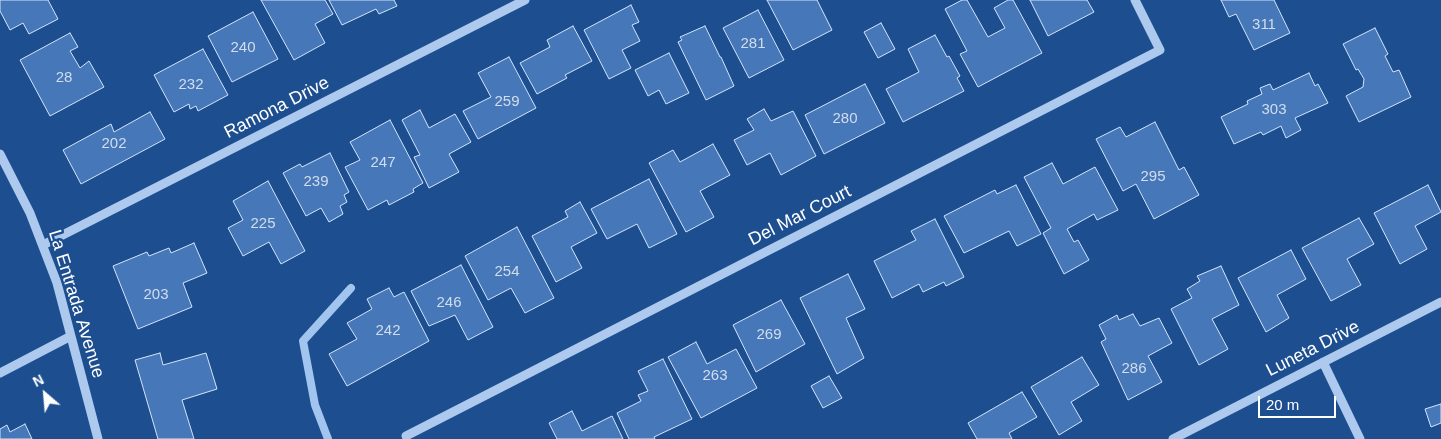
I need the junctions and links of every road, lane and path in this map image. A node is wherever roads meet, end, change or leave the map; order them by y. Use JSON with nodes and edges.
{"nodes":[{"id":1,"x":525,"y":0,"type":"edge"},
{"id":2,"x":1135,"y":0,"type":"edge"},
{"id":3,"x":0,"y":154,"type":"edge"},
{"id":4,"x":43,"y":245,"type":"junction"},
{"id":5,"x":1441,"y":302,"type":"edge"},
{"id":6,"x":71,"y":336,"type":"junction"},
{"id":7,"x":1323,"y":362,"type":"junction"},
{"id":8,"x":0,"y":372,"type":"edge"},
{"id":9,"x":406,"y":436,"type":"dead end"},
{"id":10,"x":98,"y":439,"type":"edge"},
{"id":11,"x":1173,"y":439,"type":"edge"},
{"id":12,"x":1360,"y":439,"type":"edge"}],
"edges":[{"from":1,"to":4,"type":"street","name":"Ramona Drive"},
{"from":2,"to":9,"type":"street","name":"Del Mar Court"},
{"from":3,"to":4,"type":"street","name":"La Entrada Avenue"},
{"from":4,"to":6,"type":"street","name":"La Entrada Avenue"},
{"from":5,"to":7,"type":"street","name":"Luneta Drive"},
{"from":6,"to":8,"type":"street"},
{"from":6,"to":10,"type":"street","name":"La Entrada Avenue"},
{"from":7,"to":11,"type":"street","name":"Luneta Drive"},
{"from":7,"to":12,"type":"street"}]}
